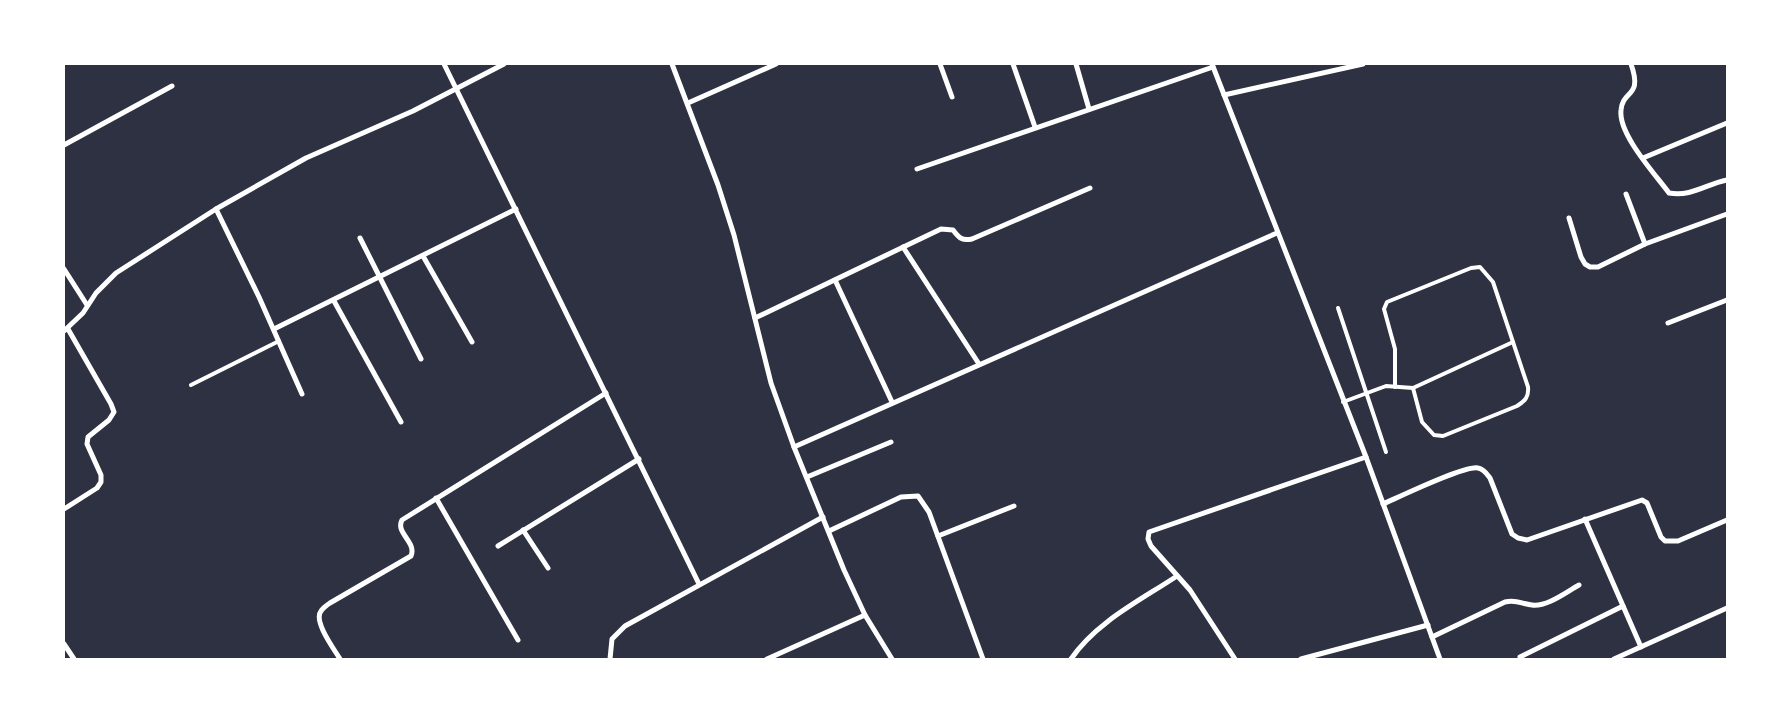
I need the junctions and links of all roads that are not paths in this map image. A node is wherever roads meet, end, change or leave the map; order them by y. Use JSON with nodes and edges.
{"nodes":[{"id":1,"x":444,"y":64,"type":"edge"},
{"id":2,"x":504,"y":64,"type":"edge"},
{"id":3,"x":672,"y":64,"type":"edge"},
{"id":4,"x":776,"y":64,"type":"edge"},
{"id":5,"x":940,"y":64,"type":"edge"},
{"id":6,"x":1013,"y":64,"type":"edge"},
{"id":7,"x":1076,"y":64,"type":"edge"},
{"id":8,"x":1363,"y":64,"type":"edge"},
{"id":9,"x":1631,"y":64,"type":"edge"},
{"id":10,"x":1212,"y":65,"type":"edge"},
{"id":11,"x":172,"y":86,"type":"dead end"},
{"id":12,"x":456,"y":90,"type":"junction"},
{"id":13,"x":1224,"y":95,"type":"junction"},
{"id":14,"x":952,"y":97,"type":"dead end"},
{"id":15,"x":688,"y":103,"type":"junction"},
{"id":16,"x":1089,"y":109,"type":"junction"},
{"id":17,"x":1727,"y":123,"type":"edge"},
{"id":18,"x":1035,"y":127,"type":"junction"},
{"id":19,"x":64,"y":145,"type":"edge"},
{"id":20,"x":1643,"y":158,"type":"junction"},
{"id":21,"x":917,"y":169,"type":"dead end"},
{"id":22,"x":1727,"y":180,"type":"edge"},
{"id":23,"x":1090,"y":188,"type":"dead end"},
{"id":24,"x":1626,"y":194,"type":"dead end"},
{"id":25,"x":216,"y":209,"type":"junction"},
{"id":26,"x":516,"y":209,"type":"junction"},
{"id":27,"x":1727,"y":214,"type":"edge"},
{"id":28,"x":1569,"y":218,"type":"dead end"},
{"id":29,"x":1277,"y":233,"type":"junction"},
{"id":30,"x":360,"y":238,"type":"dead end"},
{"id":31,"x":1645,"y":244,"type":"junction"},
{"id":32,"x":903,"y":248,"type":"junction"},
{"id":33,"x":424,"y":256,"type":"junction"},
{"id":34,"x":64,"y":270,"type":"edge"},
{"id":35,"x":380,"y":278,"type":"junction"},
{"id":36,"x":835,"y":280,"type":"junction"},
{"id":37,"x":1727,"y":300,"type":"edge"},
{"id":38,"x":334,"y":301,"type":"junction"},
{"id":39,"x":87,"y":305,"type":"junction"},
{"id":40,"x":1338,"y":308,"type":"dead end"},
{"id":41,"x":755,"y":318,"type":"junction"},
{"id":42,"x":1668,"y":323,"type":"dead end"},
{"id":43,"x":274,"y":329,"type":"junction"},
{"id":44,"x":66,"y":330,"type":"edge"},
{"id":45,"x":279,"y":341,"type":"junction"},
{"id":46,"x":472,"y":342,"type":"dead end"},
{"id":47,"x":1513,"y":342,"type":"junction"},
{"id":48,"x":422,"y":359,"type":"dead end"},
{"id":49,"x":979,"y":364,"type":"junction"},
{"id":50,"x":191,"y":385,"type":"dead end"},
{"id":51,"x":1395,"y":387,"type":"junction"},
{"id":52,"x":1413,"y":388,"type":"junction"},
{"id":53,"x":606,"y":392,"type":"junction"},
{"id":54,"x":1366,"y":393,"type":"junction"},
{"id":55,"x":302,"y":394,"type":"dead end"},
{"id":56,"x":892,"y":402,"type":"junction"},
{"id":57,"x":1344,"y":402,"type":"junction"},
{"id":58,"x":400,"y":422,"type":"dead end"},
{"id":59,"x":891,"y":442,"type":"dead end"},
{"id":60,"x":794,"y":447,"type":"junction"},
{"id":61,"x":1386,"y":452,"type":"dead end"},
{"id":62,"x":1366,"y":457,"type":"junction"},
{"id":63,"x":639,"y":459,"type":"junction"},
{"id":64,"x":807,"y":477,"type":"junction"},
{"id":65,"x":436,"y":498,"type":"junction"},
{"id":66,"x":1383,"y":504,"type":"junction"},
{"id":67,"x":1014,"y":506,"type":"dead end"},
{"id":68,"x":64,"y":509,"type":"edge"},
{"id":69,"x":823,"y":517,"type":"junction"},
{"id":70,"x":1585,"y":519,"type":"junction"},
{"id":71,"x":1727,"y":520,"type":"edge"},
{"id":72,"x":523,"y":530,"type":"junction"},
{"id":73,"x":829,"y":531,"type":"junction"},
{"id":74,"x":938,"y":536,"type":"junction"},
{"id":75,"x":498,"y":546,"type":"dead end"},
{"id":76,"x":548,"y":568,"type":"dead end"},
{"id":77,"x":1177,"y":576,"type":"junction"},
{"id":78,"x":699,"y":584,"type":"junction"},
{"id":79,"x":1579,"y":585,"type":"dead end"},
{"id":80,"x":1623,"y":606,"type":"junction"},
{"id":81,"x":1727,"y":608,"type":"edge"},
{"id":82,"x":865,"y":615,"type":"junction"},
{"id":83,"x":1428,"y":625,"type":"junction"},
{"id":84,"x":1432,"y":637,"type":"junction"},
{"id":85,"x":518,"y":640,"type":"dead end"},
{"id":86,"x":64,"y":644,"type":"edge"},
{"id":87,"x":1641,"y":646,"type":"junction"},
{"id":88,"x":1520,"y":657,"type":"dead end"},
{"id":89,"x":74,"y":659,"type":"edge"},
{"id":90,"x":340,"y":659,"type":"edge"},
{"id":91,"x":610,"y":659,"type":"edge"},
{"id":92,"x":767,"y":659,"type":"edge"},
{"id":93,"x":892,"y":659,"type":"edge"},
{"id":94,"x":982,"y":659,"type":"edge"},
{"id":95,"x":1071,"y":659,"type":"edge"},
{"id":96,"x":1235,"y":659,"type":"edge"},
{"id":97,"x":1301,"y":659,"type":"edge"},
{"id":98,"x":1440,"y":659,"type":"edge"},
{"id":99,"x":1614,"y":659,"type":"edge"}],
"edges":[{"from":1,"to":12,"type":"street"},
{"from":2,"to":12,"type":"street"},
{"from":3,"to":15,"type":"street"},
{"from":4,"to":15,"type":"street"},
{"from":5,"to":14,"type":"street"},
{"from":6,"to":18,"type":"street"},
{"from":7,"to":16,"type":"street"},
{"from":8,"to":13,"type":"street"},
{"from":9,"to":20,"type":"street"},
{"from":10,"to":13,"type":"street"},
{"from":10,"to":16,"type":"street"},
{"from":11,"to":19,"type":"street"},
{"from":12,"to":25,"type":"street"},
{"from":12,"to":26,"type":"street"},
{"from":13,"to":29,"type":"street"},
{"from":15,"to":41,"type":"street"},
{"from":16,"to":18,"type":"street"},
{"from":17,"to":20,"type":"street"},
{"from":18,"to":21,"type":"street"},
{"from":20,"to":22,"type":"street"},
{"from":23,"to":32,"type":"street"},
{"from":24,"to":31,"type":"street"},
{"from":25,"to":39,"type":"street"},
{"from":25,"to":43,"type":"street"},
{"from":26,"to":33,"type":"street"},
{"from":26,"to":53,"type":"street"},
{"from":27,"to":31,"type":"street"},
{"from":28,"to":31,"type":"street"},
{"from":29,"to":49,"type":"street"},
{"from":29,"to":57,"type":"street"},
{"from":30,"to":35,"type":"street"},
{"from":32,"to":36,"type":"street"},
{"from":32,"to":49,"type":"street"},
{"from":33,"to":35,"type":"street"},
{"from":33,"to":46,"type":"street"},
{"from":34,"to":39,"type":"street"},
{"from":35,"to":38,"type":"street"},
{"from":35,"to":48,"type":"street"},
{"from":36,"to":41,"type":"street"},
{"from":36,"to":56,"type":"street"},
{"from":37,"to":42,"type":"street"},
{"from":38,"to":43,"type":"street"},
{"from":38,"to":58,"type":"street"},
{"from":39,"to":44,"type":"street"},
{"from":40,"to":54,"type":"lane"},
{"from":41,"to":60,"type":"street"},
{"from":43,"to":45,"type":"street"},
{"from":44,"to":68,"type":"street"},
{"from":45,"to":50,"type":"lane"},
{"from":45,"to":55,"type":"street"},
{"from":47,"to":51,"type":"lane"},
{"from":47,"to":52,"type":"lane"},
{"from":47,"to":52,"type":"lane"},
{"from":49,"to":56,"type":"street"},
{"from":51,"to":52,"type":"lane"},
{"from":51,"to":54,"type":"lane"},
{"from":53,"to":63,"type":"street"},
{"from":53,"to":65,"type":"street"},
{"from":54,"to":57,"type":"lane"},
{"from":54,"to":61,"type":"lane"},
{"from":56,"to":60,"type":"street"},
{"from":57,"to":62,"type":"street"},
{"from":59,"to":64,"type":"street"},
{"from":60,"to":64,"type":"street"},
{"from":62,"to":66,"type":"street"},
{"from":62,"to":77,"type":"street"},
{"from":63,"to":72,"type":"street"},
{"from":63,"to":78,"type":"street"},
{"from":64,"to":69,"type":"street"},
{"from":65,"to":85,"type":"street"},
{"from":65,"to":90,"type":"street"},
{"from":66,"to":70,"type":"street"},
{"from":66,"to":83,"type":"street"},
{"from":67,"to":74,"type":"street"},
{"from":69,"to":73,"type":"street"},
{"from":69,"to":78,"type":"street"},
{"from":70,"to":71,"type":"street"},
{"from":70,"to":80,"type":"street"},
{"from":72,"to":75,"type":"street"},
{"from":72,"to":76,"type":"street"},
{"from":73,"to":74,"type":"street"},
{"from":73,"to":82,"type":"street"},
{"from":74,"to":94,"type":"street"},
{"from":77,"to":95,"type":"street"},
{"from":77,"to":96,"type":"street"},
{"from":78,"to":91,"type":"street"},
{"from":79,"to":84,"type":"street"},
{"from":80,"to":87,"type":"street"},
{"from":80,"to":88,"type":"street"},
{"from":81,"to":87,"type":"street"},
{"from":82,"to":92,"type":"street"},
{"from":82,"to":93,"type":"street"},
{"from":83,"to":84,"type":"street"},
{"from":83,"to":97,"type":"street"},
{"from":84,"to":98,"type":"street"},
{"from":86,"to":89,"type":"street"},
{"from":87,"to":99,"type":"street"}]}
